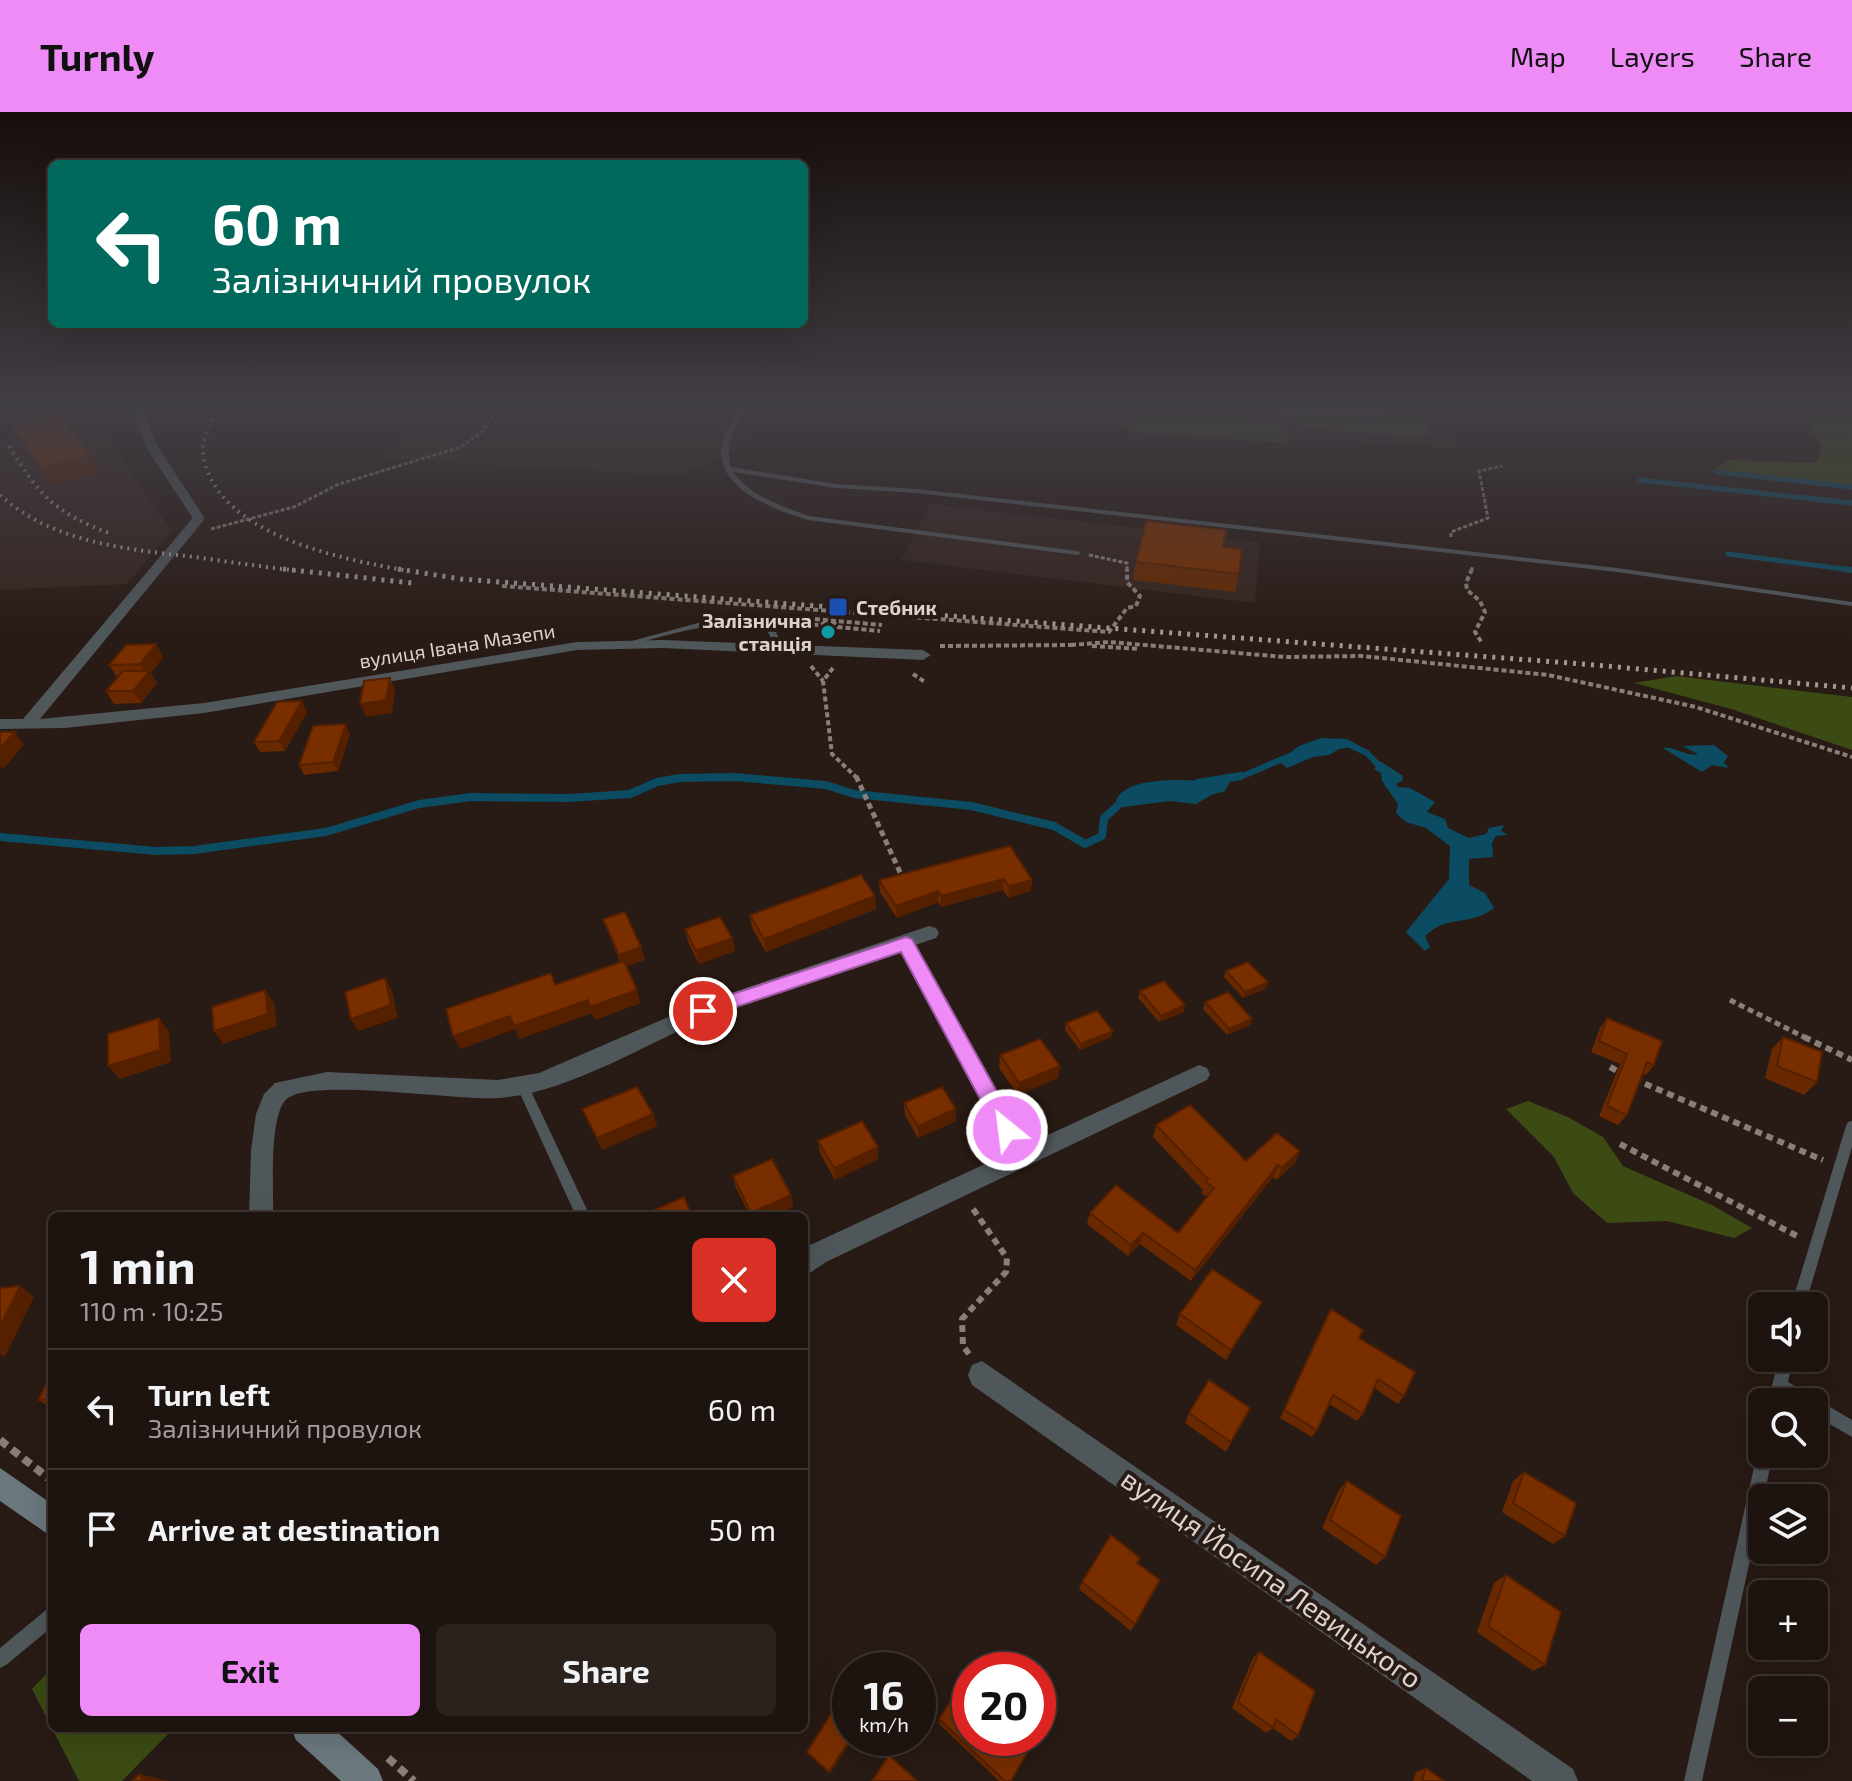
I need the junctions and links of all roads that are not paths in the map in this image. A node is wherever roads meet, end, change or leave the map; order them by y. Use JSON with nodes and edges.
{"nodes":[{"id":1,"x":176,"y":484,"type":"edge"},
{"id":2,"x":738,"y":484,"type":"edge"},
{"id":3,"x":823,"y":484,"type":"edge"},
{"id":4,"x":1077,"y":553,"type":"road end"},
{"id":5,"x":1852,"y":604,"type":"edge"},
{"id":6,"x":625,"y":644,"type":"junction"},
{"id":7,"x":780,"y":649,"type":"junction"},
{"id":8,"x":927,"y":651,"type":"road end"},
{"id":9,"x":0,"y":724,"type":"edge"},
{"id":10,"x":27,"y":724,"type":"junction"},
{"id":11,"x":929,"y":933,"type":"road end"},
{"id":12,"x":906,"y":944,"type":"junction"},
{"id":13,"x":1199,"y":1074,"type":"dead end"},
{"id":14,"x":523,"y":1087,"type":"junction"},
{"id":15,"x":1852,"y":1126,"type":"edge"},
{"id":16,"x":1021,"y":1155,"type":"junction"},
{"id":17,"x":261,"y":1212,"type":"edge"},
{"id":18,"x":581,"y":1212,"type":"edge"},
{"id":19,"x":808,"y":1262,"type":"edge"},
{"id":20,"x":1802,"y":1292,"type":"edge"},
{"id":21,"x":982,"y":1375,"type":"road end"},
{"id":22,"x":1828,"y":1414,"type":"edge"},
{"id":23,"x":1852,"y":1429,"type":"edge"},
{"id":24,"x":1762,"y":1468,"type":"edge"},
{"id":25,"x":0,"y":1483,"type":"edge"},
{"id":26,"x":48,"y":1519,"type":"edge"},
{"id":27,"x":48,"y":1619,"type":"edge"},
{"id":28,"x":0,"y":1659,"type":"edge"},
{"id":29,"x":317,"y":1732,"type":"edge"},
{"id":30,"x":366,"y":1781,"type":"edge"},
{"id":31,"x":1561,"y":1781,"type":"edge"},
{"id":32,"x":1693,"y":1781,"type":"edge"}],
"edges":[{"from":1,"to":10,"type":"street"},
{"from":2,"to":4,"type":"lane"},
{"from":3,"to":5,"type":"lane"},
{"from":6,"to":7,"type":"street","name":"вулиця Івана Мазепи"},
{"from":6,"to":7,"type":"lane"},
{"from":6,"to":10,"type":"street","name":"вулиця Івана Мазепи"},
{"from":7,"to":8,"type":"street","name":"вулиця Івана Мазепи"},
{"from":9,"to":10,"type":"street","name":"вулиця Івана Мазепи"},
{"from":11,"to":12,"type":"street"},
{"from":12,"to":14,"type":"street"},
{"from":12,"to":16,"type":"lane"},
{"from":13,"to":16,"type":"street"},
{"from":14,"to":17,"type":"street"},
{"from":14,"to":18,"type":"lane"},
{"from":15,"to":20,"type":"lane"},
{"from":16,"to":19,"type":"street"},
{"from":21,"to":31,"type":"street","name":"вулиця Йосипа Левицького"},
{"from":22,"to":23,"type":"lane"},
{"from":24,"to":32,"type":"lane"},
{"from":25,"to":26,"type":"street"},
{"from":27,"to":28,"type":"lane"},
{"from":29,"to":30,"type":"street"}]}
